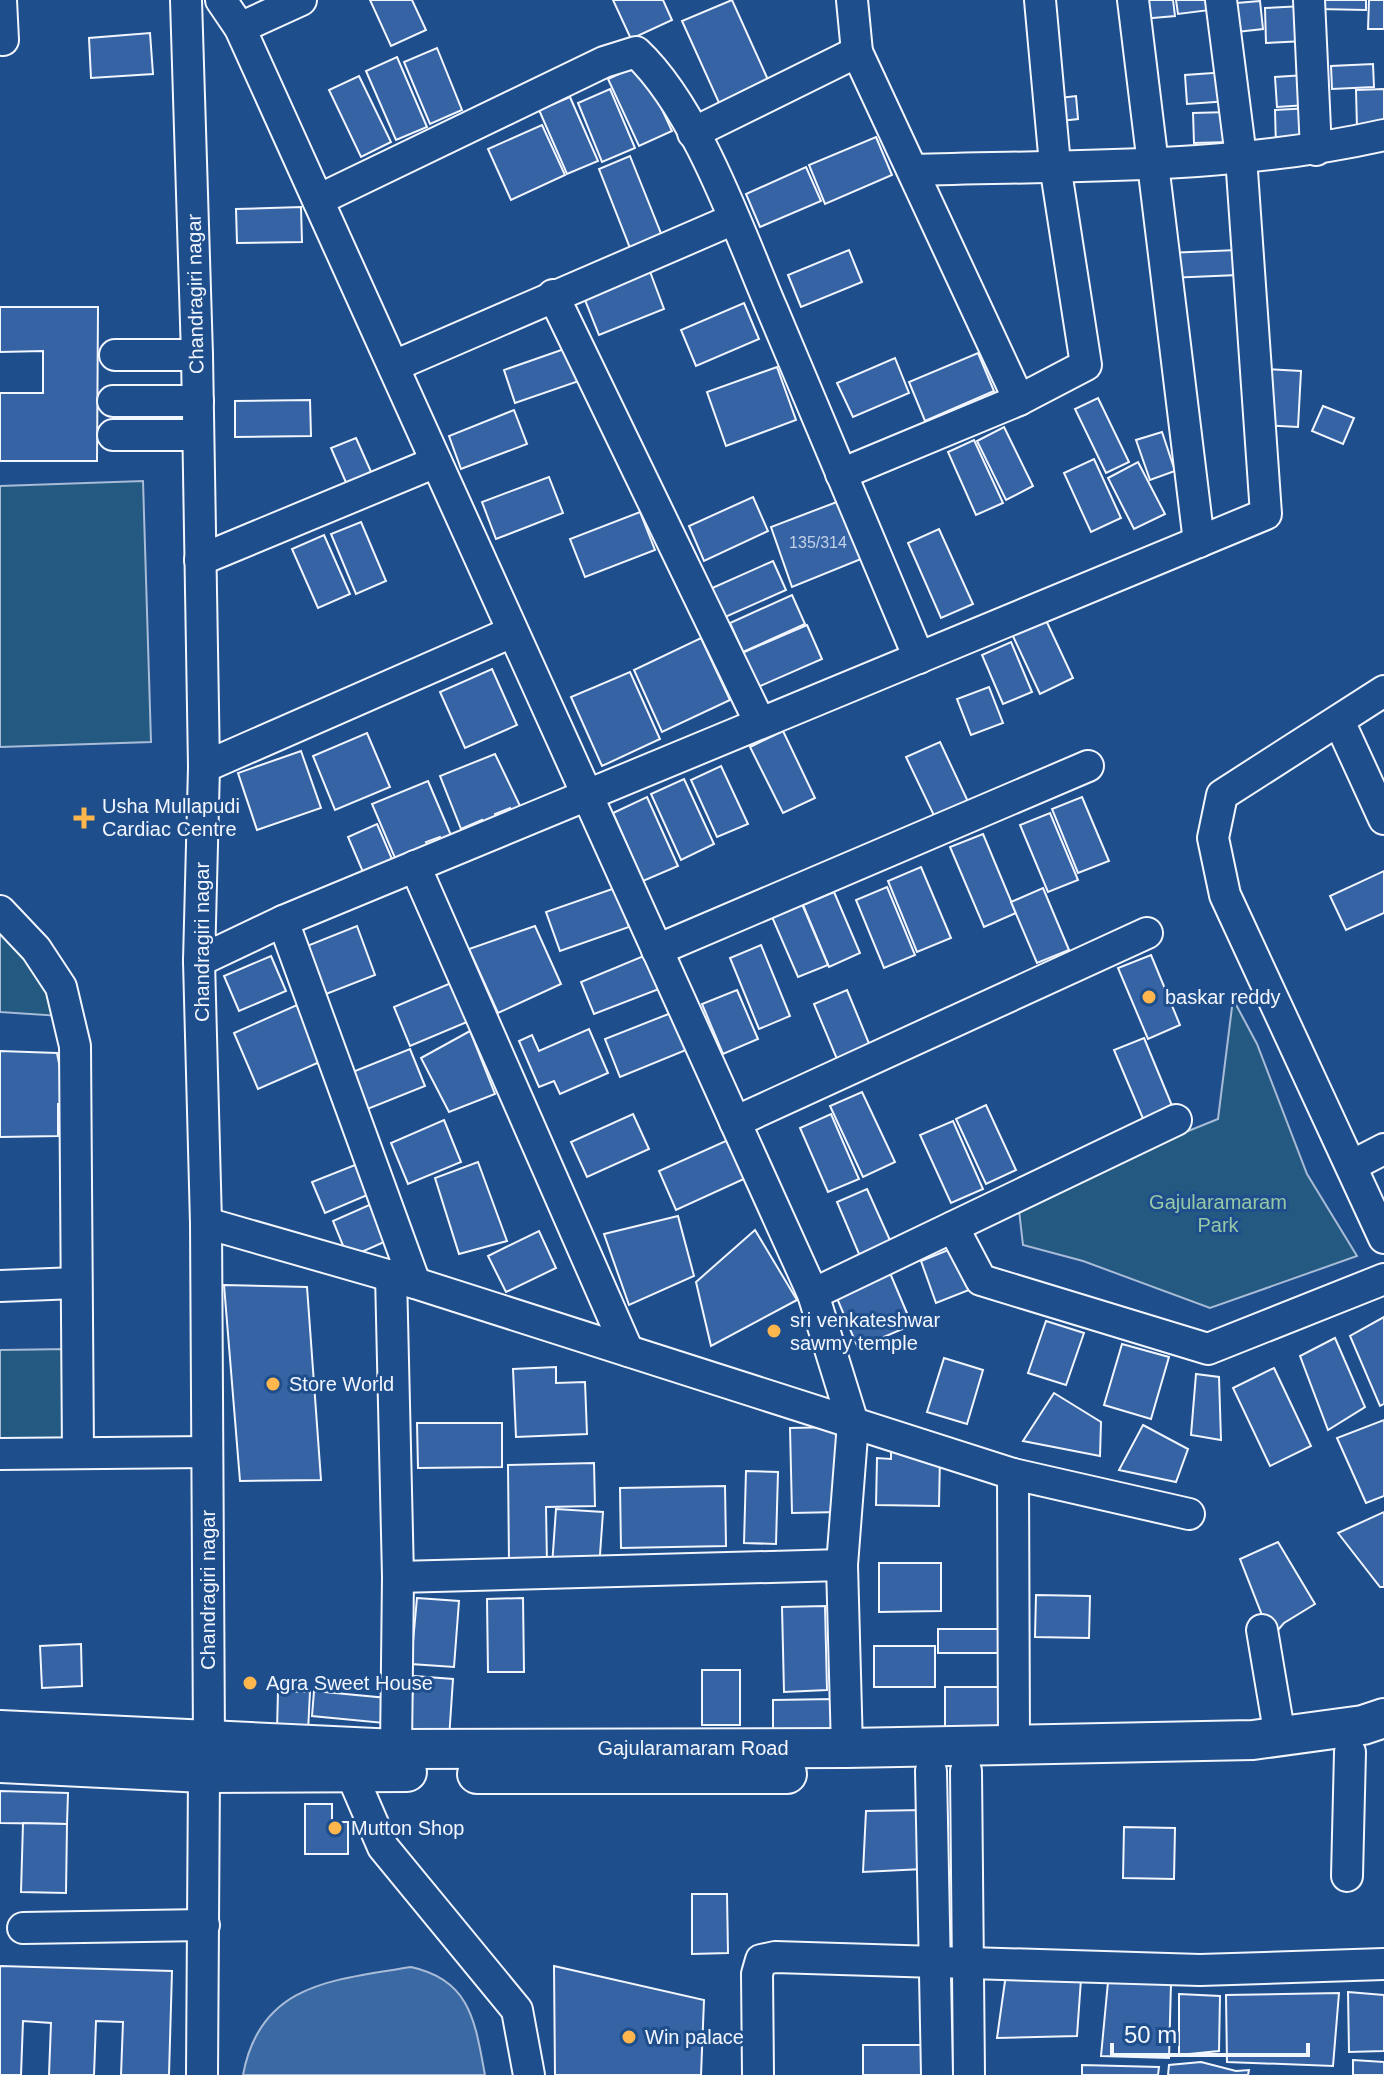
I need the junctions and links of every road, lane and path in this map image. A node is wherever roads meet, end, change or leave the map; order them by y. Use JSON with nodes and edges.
{"nodes":[{"id":1,"x":1,"y":0,"type":"edge"},
{"id":2,"x":186,"y":0,"type":"edge"},
{"id":3,"x":221,"y":0,"type":"edge"},
{"id":4,"x":301,"y":0,"type":"edge"},
{"id":5,"x":852,"y":0,"type":"edge"},
{"id":6,"x":1040,"y":0,"type":"edge"},
{"id":7,"x":1133,"y":0,"type":"edge"},
{"id":8,"x":1221,"y":0,"type":"edge"},
{"id":9,"x":1309,"y":0,"type":"edge"},
{"id":10,"x":240,"y":28,"type":"junction"},
{"id":11,"x":3,"y":40,"type":"dead end"},
{"id":12,"x":857,"y":52,"type":"junction"},
{"id":13,"x":693,"y":133,"type":"junction"},
{"id":14,"x":1384,"y":135,"type":"edge"},
{"id":15,"x":1316,"y":150,"type":"junction"},
{"id":16,"x":1241,"y":157,"type":"junction"},
{"id":17,"x":1055,"y":165,"type":"junction"},
{"id":18,"x":1153,"y":165,"type":"junction"},
{"id":19,"x":913,"y":170,"type":"junction"},
{"id":20,"x":318,"y":200,"type":"junction"},
{"id":21,"x":734,"y":219,"type":"junction"},
{"id":22,"x":553,"y":295,"type":"junction"},
{"id":23,"x":115,"y":355,"type":"dead end"},
{"id":24,"x":197,"y":355,"type":"junction"},
{"id":25,"x":394,"y":366,"type":"junction"},
{"id":26,"x":1019,"y":400,"type":"junction"},
{"id":27,"x":113,"y":401,"type":"dead end"},
{"id":28,"x":198,"y":401,"type":"junction"},
{"id":29,"x":113,"y":435,"type":"dead end"},
{"id":30,"x":198,"y":435,"type":"junction"},
{"id":31,"x":436,"y":462,"type":"junction"},
{"id":32,"x":841,"y":474,"type":"junction"},
{"id":33,"x":1199,"y":542,"type":"junction"},
{"id":34,"x":200,"y":560,"type":"junction"},
{"id":35,"x":512,"y":632,"type":"junction"},
{"id":36,"x":919,"y":658,"type":"junction"},
{"id":37,"x":1384,"y":691,"type":"edge"},
{"id":38,"x":1339,"y":721,"type":"junction"},
{"id":39,"x":760,"y":723,"type":"junction"},
{"id":40,"x":1088,"y":766,"type":"dead end"},
{"id":41,"x":204,"y":767,"type":"junction"},
{"id":42,"x":587,"y":795,"type":"junction"},
{"id":43,"x":1384,"y":819,"type":"edge"},
{"id":44,"x":415,"y":866,"type":"junction"},
{"id":45,"x":0,"y":911,"type":"edge"},
{"id":46,"x":283,"y":921,"type":"junction"},
{"id":47,"x":1147,"y":933,"type":"dead end"},
{"id":48,"x":657,"y":950,"type":"junction"},
{"id":49,"x":199,"y":961,"type":"junction"},
{"id":50,"x":1176,"y":1120,"type":"dead end"},
{"id":51,"x":735,"y":1122,"type":"junction"},
{"id":52,"x":1384,"y":1149,"type":"edge"},
{"id":53,"x":1351,"y":1166,"type":"junction"},
{"id":54,"x":206,"y":1223,"type":"junction"},
{"id":55,"x":953,"y":1227,"type":"junction"},
{"id":56,"x":1384,"y":1238,"type":"edge"},
{"id":57,"x":403,"y":1279,"type":"junction"},
{"id":58,"x":1384,"y":1279,"type":"edge"},
{"id":59,"x":76,"y":1283,"type":"junction"},
{"id":60,"x":0,"y":1286,"type":"edge"},
{"id":61,"x":813,"y":1294,"type":"junction"},
{"id":62,"x":628,"y":1351,"type":"junction"},
{"id":63,"x":853,"y":1423,"type":"junction"},
{"id":64,"x":207,"y":1452,"type":"junction"},
{"id":65,"x":78,"y":1453,"type":"junction"},
{"id":66,"x":0,"y":1454,"type":"edge"},
{"id":67,"x":1013,"y":1474,"type":"junction"},
{"id":68,"x":1189,"y":1514,"type":"dead end"},
{"id":69,"x":842,"y":1565,"type":"junction"},
{"id":70,"x":398,"y":1577,"type":"junction"},
{"id":71,"x":1262,"y":1630,"type":"dead end"},
{"id":72,"x":1384,"y":1718,"type":"edge"},
{"id":73,"x":0,"y":1730,"type":"edge"},
{"id":74,"x":1280,"y":1737,"type":"junction"},
{"id":75,"x":1014,"y":1745,"type":"junction"},
{"id":76,"x":847,"y":1748,"type":"junction"},
{"id":77,"x":1367,"y":1748,"type":"edge"},
{"id":78,"x":396,"y":1749,"type":"junction"},
{"id":79,"x":207,"y":1757,"type":"junction"},
{"id":80,"x":0,"y":1763,"type":"edge"},
{"id":81,"x":949,"y":1771,"type":"junction"},
{"id":82,"x":351,"y":1773,"type":"junction"},
{"id":83,"x":1347,"y":1876,"type":"dead end"},
{"id":84,"x":204,"y":1925,"type":"junction"},
{"id":85,"x":23,"y":1928,"type":"dead end"},
{"id":86,"x":967,"y":1963,"type":"junction"},
{"id":87,"x":936,"y":1964,"type":"junction"},
{"id":88,"x":1384,"y":1964,"type":"edge"},
{"id":89,"x":202,"y":2075,"type":"edge"},
{"id":90,"x":529,"y":2075,"type":"edge"},
{"id":91,"x":758,"y":2075,"type":"edge"},
{"id":92,"x":937,"y":2075,"type":"edge"},
{"id":93,"x":969,"y":2075,"type":"edge"}],
"edges":[{"from":1,"to":11,"type":"street"},
{"from":2,"to":24,"type":"street","name":"Chandragiri nagar"},
{"from":3,"to":10,"type":"street"},
{"from":4,"to":10,"type":"street"},
{"from":5,"to":12,"type":"street"},
{"from":6,"to":17,"type":"street"},
{"from":7,"to":18,"type":"street"},
{"from":8,"to":16,"type":"street"},
{"from":9,"to":15,"type":"street"},
{"from":10,"to":20,"type":"street"},
{"from":12,"to":13,"type":"street"},
{"from":12,"to":19,"type":"street"},
{"from":13,"to":20,"type":"street"},
{"from":13,"to":21,"type":"street"},
{"from":14,"to":15,"type":"street"},
{"from":15,"to":16,"type":"street"},
{"from":16,"to":18,"type":"street"},
{"from":16,"to":33,"type":"street"},
{"from":17,"to":18,"type":"street"},
{"from":17,"to":19,"type":"street"},
{"from":17,"to":26,"type":"street"},
{"from":18,"to":33,"type":"street"},
{"from":19,"to":26,"type":"street"},
{"from":20,"to":25,"type":"street"},
{"from":21,"to":22,"type":"street"},
{"from":21,"to":32,"type":"street"},
{"from":22,"to":25,"type":"street"},
{"from":22,"to":39,"type":"street"},
{"from":23,"to":24,"type":"street"},
{"from":24,"to":28,"type":"street","name":"Chandragiri nagar"},
{"from":25,"to":31,"type":"street"},
{"from":26,"to":32,"type":"street"},
{"from":27,"to":28,"type":"street"},
{"from":28,"to":30,"type":"street","name":"Chandragiri nagar"},
{"from":29,"to":30,"type":"street"},
{"from":30,"to":34,"type":"street","name":"Chandragiri nagar"},
{"from":31,"to":34,"type":"street"},
{"from":31,"to":35,"type":"street"},
{"from":32,"to":36,"type":"street"},
{"from":33,"to":36,"type":"street"},
{"from":34,"to":41,"type":"street","name":"Chandragiri nagar"},
{"from":35,"to":41,"type":"street"},
{"from":35,"to":42,"type":"street"},
{"from":36,"to":39,"type":"street"},
{"from":37,"to":38,"type":"street"},
{"from":38,"to":43,"type":"street"},
{"from":38,"to":53,"type":"street"},
{"from":39,"to":42,"type":"street"},
{"from":40,"to":48,"type":"street"},
{"from":41,"to":49,"type":"street","name":"Chandragiri nagar"},
{"from":42,"to":44,"type":"street"},
{"from":42,"to":48,"type":"street"},
{"from":44,"to":46,"type":"street"},
{"from":44,"to":62,"type":"street"},
{"from":45,"to":59,"type":"street"},
{"from":46,"to":49,"type":"street"},
{"from":46,"to":57,"type":"street"},
{"from":47,"to":51,"type":"street"},
{"from":48,"to":51,"type":"street"},
{"from":49,"to":54,"type":"street","name":"Chandragiri nagar"},
{"from":50,"to":55,"type":"street"},
{"from":51,"to":61,"type":"street"},
{"from":52,"to":53,"type":"street"},
{"from":53,"to":56,"type":"street"},
{"from":54,"to":57,"type":"street"},
{"from":54,"to":64,"type":"street","name":"Chandragiri nagar"},
{"from":55,"to":58,"type":"street"},
{"from":55,"to":61,"type":"street"},
{"from":57,"to":62,"type":"street"},
{"from":57,"to":70,"type":"street"},
{"from":59,"to":60,"type":"street"},
{"from":59,"to":65,"type":"street"},
{"from":61,"to":63,"type":"street"},
{"from":62,"to":63,"type":"street"},
{"from":63,"to":67,"type":"street"},
{"from":63,"to":69,"type":"street"},
{"from":64,"to":65,"type":"street"},
{"from":64,"to":79,"type":"street","name":"Chandragiri nagar"},
{"from":65,"to":66,"type":"street"},
{"from":67,"to":68,"type":"street"},
{"from":67,"to":75,"type":"street"},
{"from":69,"to":70,"type":"street"},
{"from":69,"to":76,"type":"street"},
{"from":70,"to":78,"type":"street"},
{"from":71,"to":74,"type":"street"},
{"from":72,"to":74,"type":"main road","name":"Gajularamaram Road"},
{"from":73,"to":79,"type":"main road","name":"Gajularamaram Road"},
{"from":74,"to":75,"type":"main road","name":"Gajularamaram Road"},
{"from":75,"to":76,"type":"main road","name":"Gajularamaram Road"},
{"from":76,"to":78,"type":"main road","name":"Gajularamaram Road"},
{"from":77,"to":81,"type":"main road","name":"Gajularamaram Road"},
{"from":77,"to":83,"type":"street"},
{"from":78,"to":79,"type":"main road","name":"Gajularamaram Road"},
{"from":79,"to":80,"type":"main road","name":"Gajularamaram Road"},
{"from":79,"to":82,"type":"main road","name":"Gajularamaram Road"},
{"from":79,"to":84,"type":"street","name":"Chandragiri nagar"},
{"from":81,"to":82,"type":"main road","name":"Gajularamaram Road"},
{"from":81,"to":86,"type":"street"},
{"from":81,"to":87,"type":"street"},
{"from":82,"to":90,"type":"street"},
{"from":84,"to":85,"type":"street"},
{"from":84,"to":89,"type":"street","name":"Chandragiri nagar"},
{"from":86,"to":87,"type":"street"},
{"from":86,"to":88,"type":"street"},
{"from":86,"to":93,"type":"street"},
{"from":87,"to":91,"type":"street"},
{"from":87,"to":92,"type":"street"}]}
